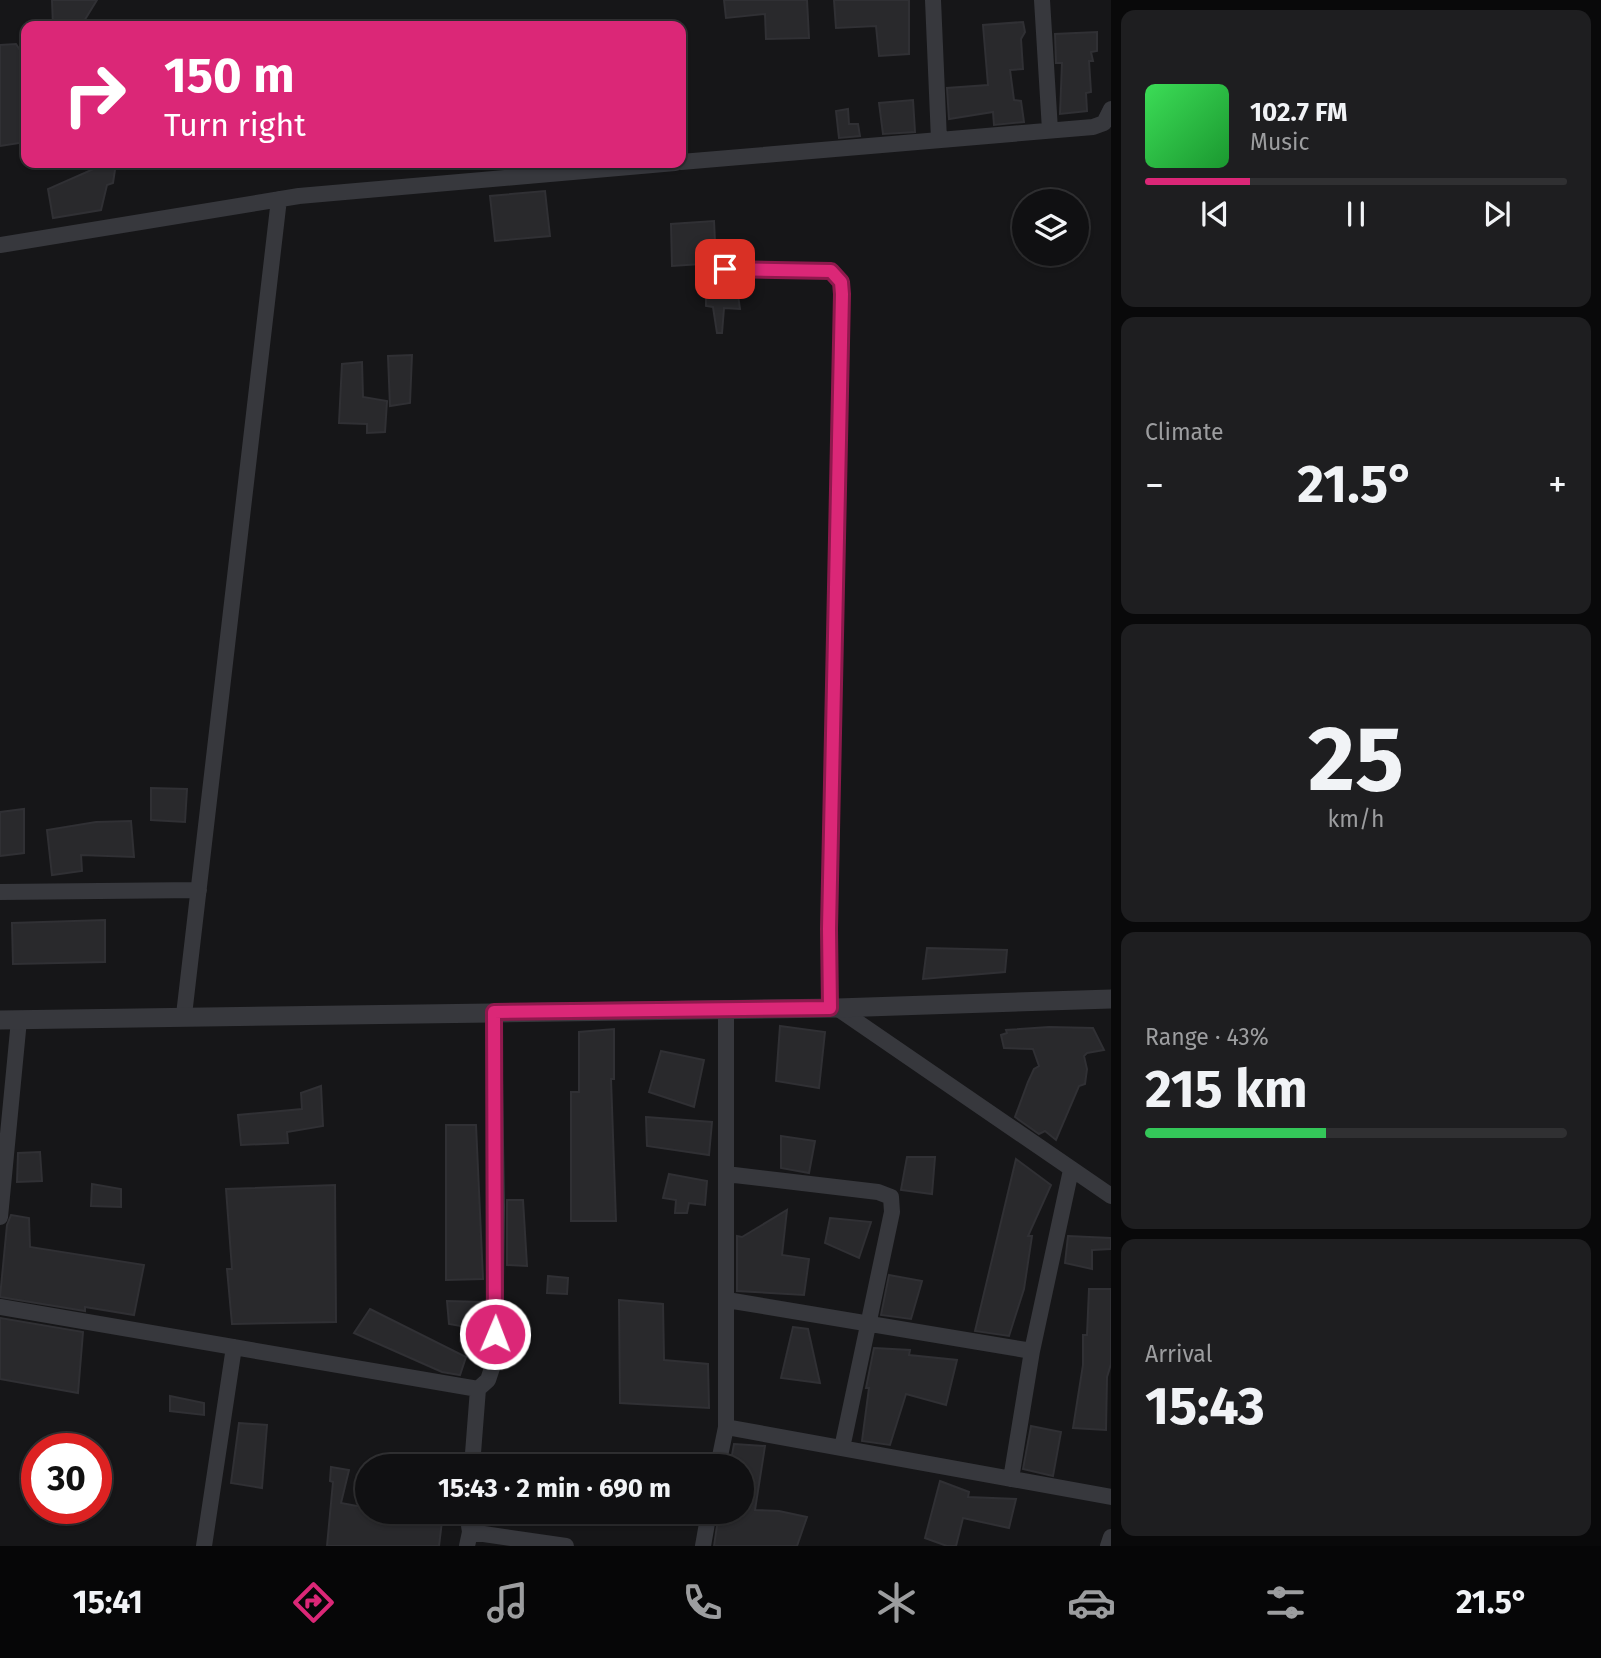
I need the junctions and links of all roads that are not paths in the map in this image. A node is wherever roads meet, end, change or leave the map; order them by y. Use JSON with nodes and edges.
{"nodes":[{"id":1,"x":933,"y":0,"type":"edge"},
{"id":2,"x":1042,"y":0,"type":"edge"},
{"id":3,"x":1111,"y":110,"type":"edge"},
{"id":4,"x":1050,"y":130,"type":"junction"},
{"id":5,"x":939,"y":140,"type":"junction"},
{"id":6,"x":686,"y":162,"type":"edge"},
{"id":7,"x":620,"y":168,"type":"edge"},
{"id":8,"x":279,"y":199,"type":"junction"},
{"id":9,"x":0,"y":245,"type":"edge"},
{"id":10,"x":725,"y":269,"type":"dead end"},
{"id":11,"x":199,"y":890,"type":"junction"},
{"id":12,"x":0,"y":892,"type":"edge"},
{"id":13,"x":1111,"y":999,"type":"edge"},
{"id":14,"x":726,"y":1008,"type":"junction"},
{"id":15,"x":833,"y":1008,"type":"junction"},
{"id":16,"x":494,"y":1012,"type":"junction"},
{"id":17,"x":184,"y":1016,"type":"junction"},
{"id":18,"x":9,"y":1020,"type":"edge"},
{"id":19,"x":1071,"y":1170,"type":"junction"},
{"id":20,"x":726,"y":1174,"type":"junction"},
{"id":21,"x":1111,"y":1196,"type":"edge"},
{"id":22,"x":0,"y":1217,"type":"edge"},
{"id":23,"x":727,"y":1300,"type":"junction"},
{"id":24,"x":0,"y":1307,"type":"edge"},
{"id":25,"x":867,"y":1324,"type":"junction"},
{"id":26,"x":234,"y":1347,"type":"junction"},
{"id":27,"x":1032,"y":1351,"type":"junction"},
{"id":28,"x":478,"y":1390,"type":"junction"},
{"id":29,"x":726,"y":1427,"type":"junction"},
{"id":30,"x":842,"y":1448,"type":"junction"},
{"id":31,"x":473,"y":1454,"type":"edge"},
{"id":32,"x":720,"y":1454,"type":"edge"},
{"id":33,"x":1011,"y":1479,"type":"junction"},
{"id":34,"x":1111,"y":1497,"type":"edge"},
{"id":35,"x":707,"y":1524,"type":"edge"},
{"id":36,"x":1111,"y":1537,"type":"edge"},
{"id":37,"x":468,"y":1539,"type":"edge"},
{"id":38,"x":204,"y":1546,"type":"edge"},
{"id":39,"x":566,"y":1546,"type":"edge"},
{"id":40,"x":703,"y":1546,"type":"edge"},
{"id":41,"x":1108,"y":1546,"type":"edge"}],
"edges":[{"from":1,"to":5,"type":"street"},
{"from":2,"to":4,"type":"street"},
{"from":3,"to":4,"type":"street"},
{"from":4,"to":5,"type":"street"},
{"from":5,"to":6,"type":"street"},
{"from":7,"to":8,"type":"street"},
{"from":8,"to":9,"type":"street"},
{"from":8,"to":11,"type":"street"},
{"from":10,"to":15,"type":"street"},
{"from":11,"to":12,"type":"street"},
{"from":11,"to":17,"type":"street"},
{"from":13,"to":15,"type":"street"},
{"from":14,"to":15,"type":"street"},
{"from":14,"to":16,"type":"street"},
{"from":14,"to":20,"type":"street"},
{"from":15,"to":19,"type":"street"},
{"from":16,"to":17,"type":"street"},
{"from":16,"to":28,"type":"street"},
{"from":17,"to":18,"type":"street"},
{"from":18,"to":22,"type":"street"},
{"from":19,"to":21,"type":"street"},
{"from":19,"to":27,"type":"street"},
{"from":20,"to":23,"type":"street"},
{"from":20,"to":25,"type":"street"},
{"from":23,"to":25,"type":"street"},
{"from":23,"to":29,"type":"street"},
{"from":24,"to":26,"type":"street"},
{"from":25,"to":27,"type":"street"},
{"from":25,"to":30,"type":"street"},
{"from":26,"to":28,"type":"street"},
{"from":26,"to":38,"type":"street"},
{"from":27,"to":33,"type":"street"},
{"from":28,"to":31,"type":"street"},
{"from":29,"to":30,"type":"street"},
{"from":29,"to":32,"type":"street"},
{"from":30,"to":33,"type":"street"},
{"from":33,"to":34,"type":"street"},
{"from":35,"to":40,"type":"street"},
{"from":36,"to":41,"type":"street"},
{"from":37,"to":39,"type":"street"}]}
